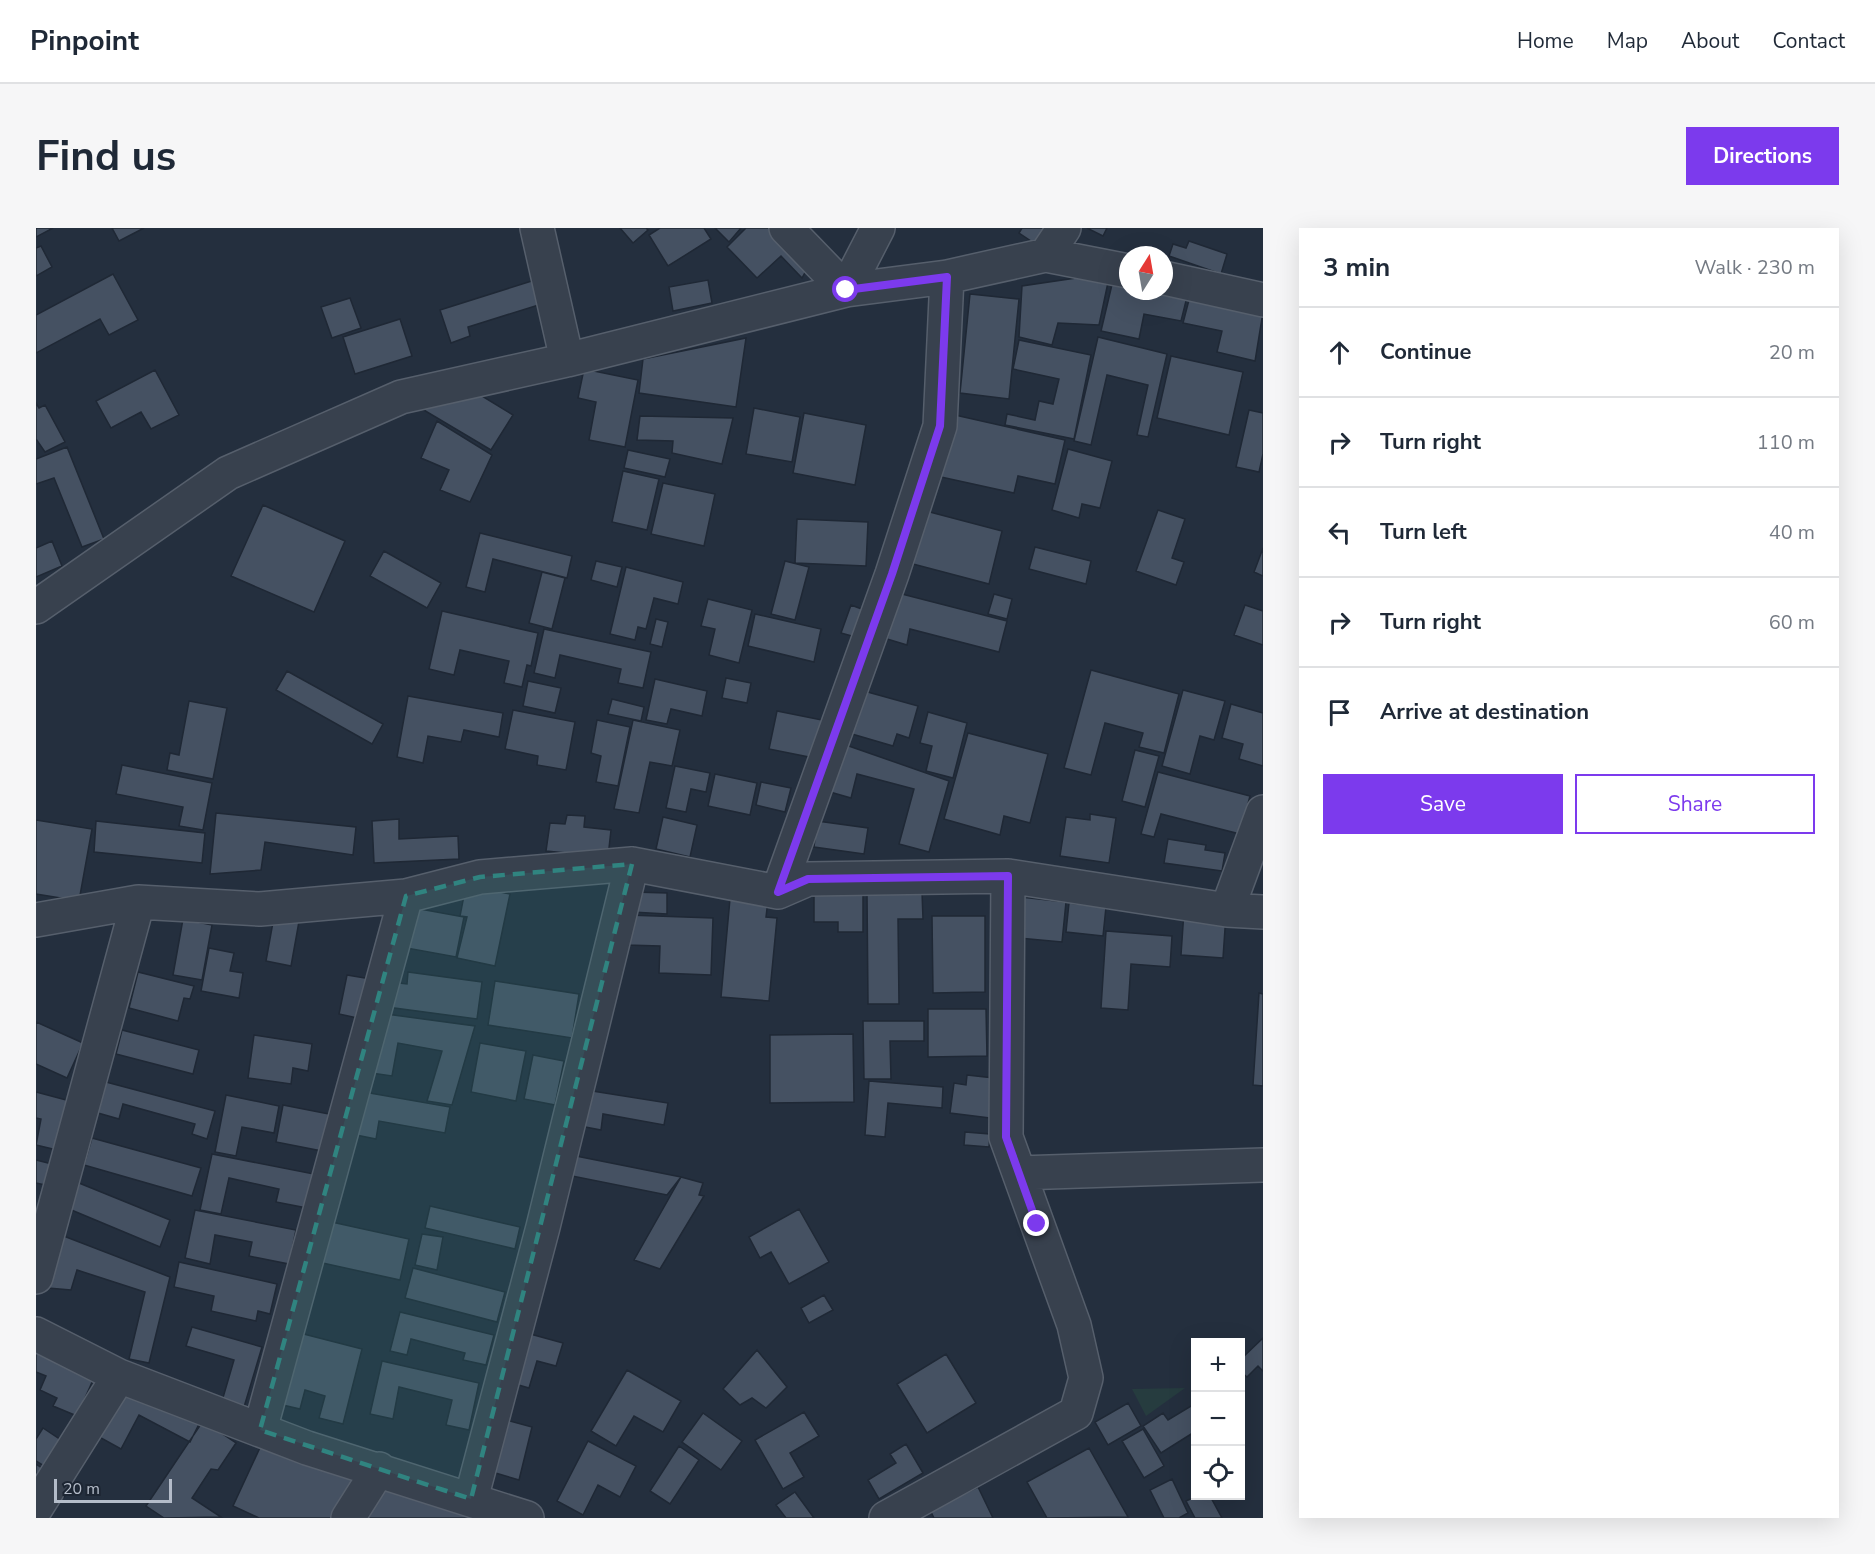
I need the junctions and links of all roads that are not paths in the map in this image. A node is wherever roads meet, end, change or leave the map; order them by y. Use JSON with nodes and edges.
{"nodes":[{"id":1,"x":537,"y":228,"type":"edge"},
{"id":2,"x":786,"y":228,"type":"edge"},
{"id":3,"x":878,"y":228,"type":"edge"},
{"id":4,"x":1064,"y":228,"type":"edge"},
{"id":5,"x":1047,"y":255,"type":"junction"},
{"id":6,"x":1119,"y":269,"type":"edge"},
{"id":7,"x":947,"y":277,"type":"junction"},
{"id":8,"x":1173,"y":280,"type":"edge"},
{"id":9,"x":846,"y":290,"type":"junction"},
{"id":10,"x":1263,"y":300,"type":"edge"},
{"id":11,"x":567,"y":360,"type":"junction"},
{"id":12,"x":36,"y":607,"type":"edge"},
{"id":13,"x":1263,"y":812,"type":"edge"},
{"id":14,"x":632,"y":864,"type":"junction"},
{"id":15,"x":1008,"y":876,"type":"junction"},
{"id":16,"x":778,"y":892,"type":"junction"},
{"id":17,"x":406,"y":896,"type":"junction"},
{"id":18,"x":138,"y":902,"type":"junction"},
{"id":19,"x":1227,"y":910,"type":"junction"},
{"id":20,"x":1263,"y":912,"type":"edge"},
{"id":21,"x":36,"y":920,"type":"edge"},
{"id":22,"x":1263,"y":1165,"type":"edge"},
{"id":23,"x":1019,"y":1173,"type":"junction"},
{"id":24,"x":36,"y":1277,"type":"edge"},
{"id":25,"x":36,"y":1334,"type":"edge"},
{"id":26,"x":119,"y":1376,"type":"junction"},
{"id":27,"x":260,"y":1430,"type":"junction"},
{"id":28,"x":379,"y":1469,"type":"junction"},
{"id":29,"x":471,"y":1499,"type":"junction"},
{"id":30,"x":36,"y":1508,"type":"edge"},
{"id":31,"x":348,"y":1518,"type":"edge"},
{"id":32,"x":527,"y":1518,"type":"edge"},
{"id":33,"x":885,"y":1518,"type":"edge"}],
"edges":[{"from":1,"to":11,"type":"street"},
{"from":2,"to":9,"type":"street"},
{"from":3,"to":9,"type":"street"},
{"from":4,"to":5,"type":"street"},
{"from":5,"to":6,"type":"street"},
{"from":5,"to":7,"type":"street"},
{"from":7,"to":9,"type":"street"},
{"from":7,"to":16,"type":"street"},
{"from":8,"to":10,"type":"street"},
{"from":9,"to":11,"type":"street"},
{"from":11,"to":12,"type":"street"},
{"from":13,"to":19,"type":"street"},
{"from":14,"to":16,"type":"street"},
{"from":14,"to":17,"type":"street"},
{"from":14,"to":29,"type":"street"},
{"from":15,"to":16,"type":"street"},
{"from":15,"to":19,"type":"street"},
{"from":15,"to":23,"type":"street"},
{"from":17,"to":18,"type":"street"},
{"from":17,"to":27,"type":"street"},
{"from":18,"to":21,"type":"street"},
{"from":18,"to":24,"type":"street"},
{"from":19,"to":20,"type":"street"},
{"from":22,"to":23,"type":"street"},
{"from":23,"to":33,"type":"street"},
{"from":25,"to":26,"type":"street"},
{"from":26,"to":27,"type":"street"},
{"from":26,"to":30,"type":"street"},
{"from":27,"to":28,"type":"street"},
{"from":28,"to":29,"type":"street"},
{"from":28,"to":31,"type":"street"},
{"from":29,"to":32,"type":"street"}]}
